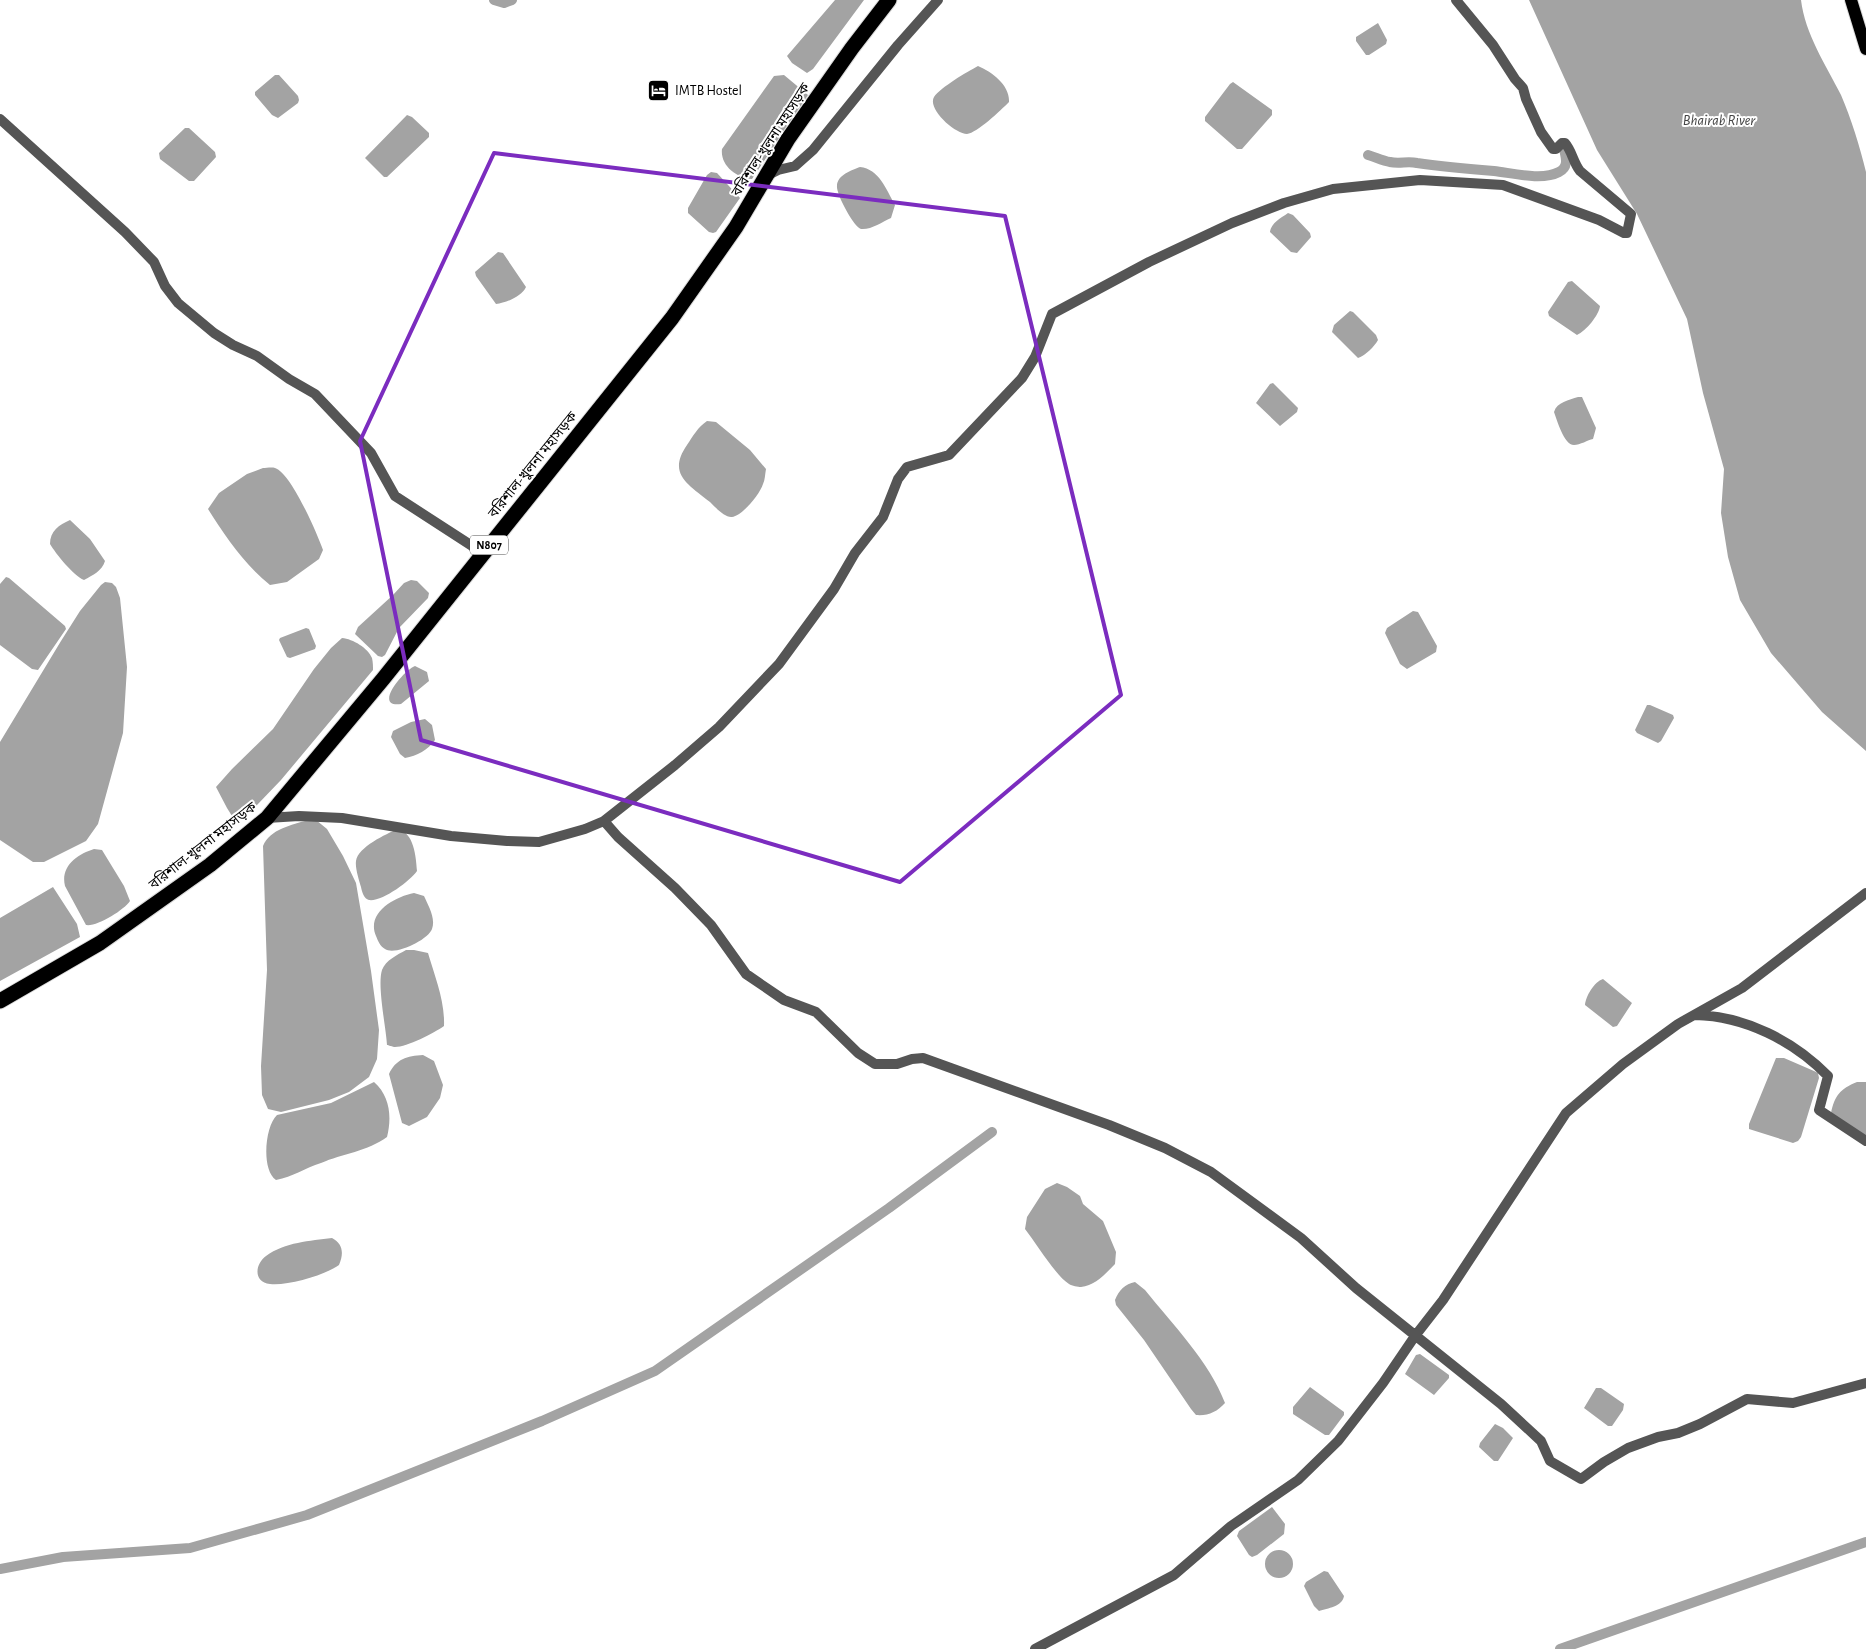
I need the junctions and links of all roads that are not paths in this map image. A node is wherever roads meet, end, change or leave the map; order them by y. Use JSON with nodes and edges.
{"nodes":[{"id":1,"x":889,"y":0,"type":"edge"},
{"id":2,"x":938,"y":0,"type":"edge"},
{"id":3,"x":1456,"y":0,"type":"edge"},
{"id":4,"x":1851,"y":0,"type":"edge"},
{"id":5,"x":1866,"y":49,"type":"edge"},
{"id":6,"x":0,"y":119,"type":"edge"},
{"id":7,"x":765,"y":177,"type":"junction"},
{"id":8,"x":483,"y":553,"type":"junction"},
{"id":9,"x":267,"y":818,"type":"junction"},
{"id":10,"x":604,"y":821,"type":"junction"},
{"id":11,"x":1866,"y":893,"type":"edge"},
{"id":12,"x":0,"y":1001,"type":"edge"},
{"id":13,"x":1694,"y":1015,"type":"junction"},
{"id":14,"x":1866,"y":1142,"type":"edge"},
{"id":15,"x":1415,"y":1336,"type":"junction"},
{"id":16,"x":1866,"y":1383,"type":"edge"},
{"id":17,"x":1035,"y":1649,"type":"edge"}],
"edges":[{"from":1,"to":7,"type":"highway","name":"বরিশাল-খুলনা মহাসড়ক","number":"N807"},
{"from":2,"to":7,"type":"street"},
{"from":3,"to":10,"type":"street"},
{"from":4,"to":5,"type":"main road"},
{"from":6,"to":8,"type":"street"},
{"from":7,"to":8,"type":"highway","name":"বরিশাল-খুলনা মহাসড়ক","number":"N807"},
{"from":8,"to":9,"type":"highway","name":"বরিশাল-খুলনা মহাসড়ক","number":"N807"},
{"from":9,"to":10,"type":"street"},
{"from":9,"to":12,"type":"highway","name":"বরিশাল-খুলনা মহাসড়ক","number":"N807"},
{"from":10,"to":15,"type":"street"},
{"from":11,"to":13,"type":"street"},
{"from":13,"to":14,"type":"street"},
{"from":13,"to":15,"type":"street"},
{"from":15,"to":16,"type":"street"},
{"from":15,"to":17,"type":"street"}]}
